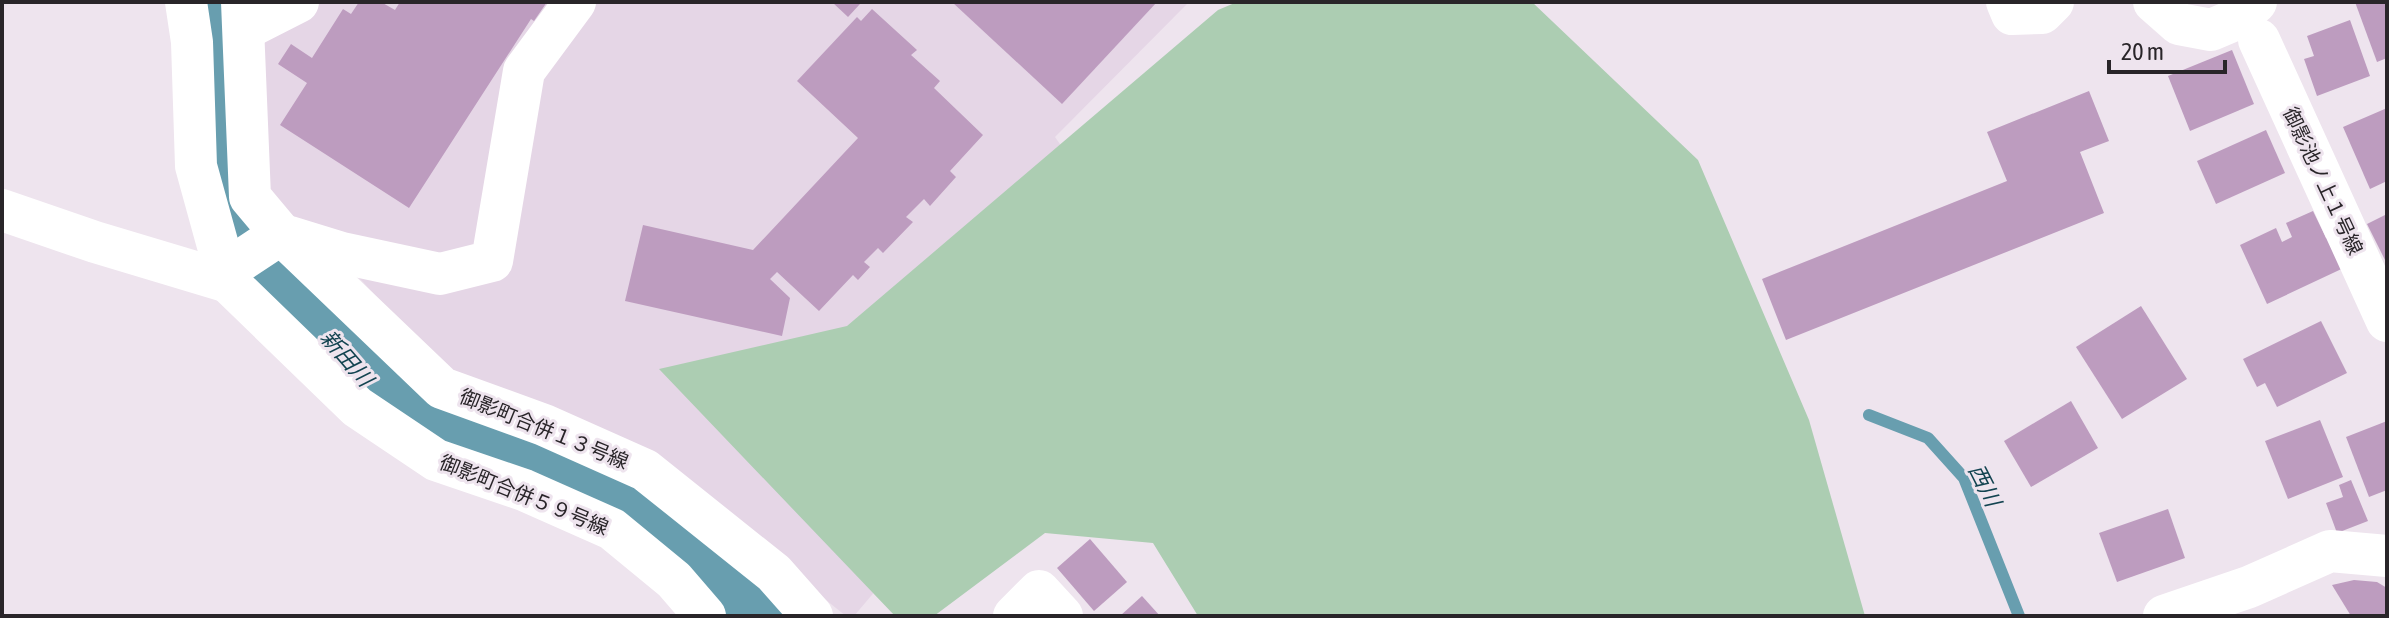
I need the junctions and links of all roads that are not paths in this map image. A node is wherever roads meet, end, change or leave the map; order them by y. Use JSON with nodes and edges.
{"nodes":[{"id":1,"x":186,"y":2,"type":"edge"},
{"id":2,"x":298,"y":2,"type":"edge"},
{"id":3,"x":575,"y":2,"type":"edge"},
{"id":4,"x":2007,"y":2,"type":"edge"},
{"id":5,"x":2053,"y":2,"type":"edge"},
{"id":6,"x":2154,"y":2,"type":"edge"},
{"id":7,"x":243,"y":16,"type":"edge"},
{"id":8,"x":2258,"y":21,"type":"edge"},
{"id":9,"x":11,"y":223,"type":"edge"},
{"id":10,"x":279,"y":235,"type":"junction"},
{"id":11,"x":231,"y":274,"type":"junction"},
{"id":12,"x":2387,"y":321,"type":"edge"},
{"id":13,"x":2387,"y":556,"type":"edge"},
{"id":14,"x":705,"y":616,"type":"edge"},
{"id":15,"x":812,"y":616,"type":"edge"},
{"id":16,"x":1014,"y":616,"type":"edge"},
{"id":17,"x":1062,"y":616,"type":"edge"},
{"id":18,"x":2164,"y":616,"type":"edge"}],
"edges":[{"from":1,"to":11,"type":"street"},
{"from":2,"to":7,"type":"street"},
{"from":3,"to":10,"type":"street"},
{"from":4,"to":5,"type":"street"},
{"from":6,"to":8,"type":"street"},
{"from":7,"to":10,"type":"street","name":"御影町合併１３号線"},
{"from":8,"to":12,"type":"street","name":"御影池ノ上１号線"},
{"from":9,"to":11,"type":"street"},
{"from":10,"to":11,"type":"street"},
{"from":10,"to":15,"type":"street","name":"御影町合併１３号線"},
{"from":11,"to":14,"type":"street","name":"御影町合併５９号線"},
{"from":13,"to":18,"type":"street"},
{"from":16,"to":17,"type":"street"}]}
